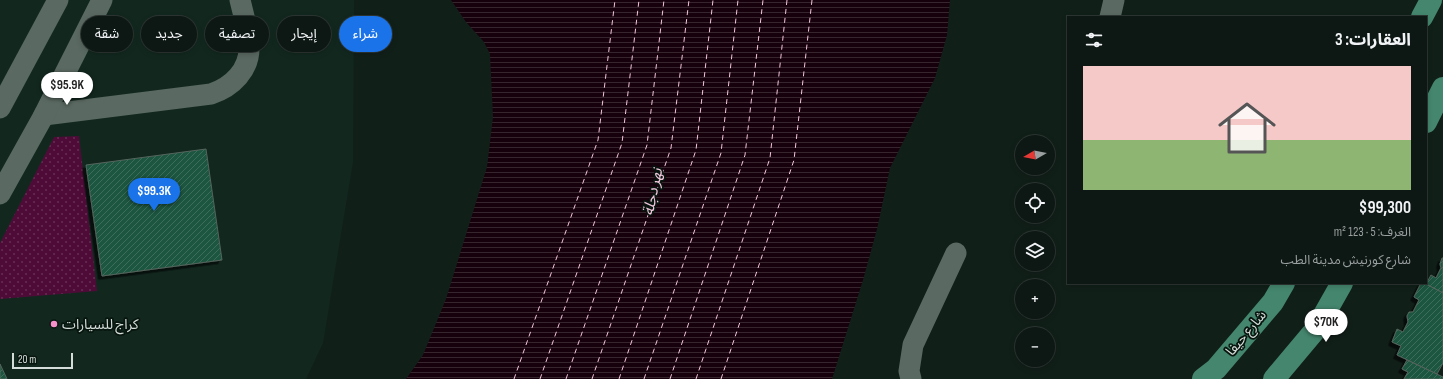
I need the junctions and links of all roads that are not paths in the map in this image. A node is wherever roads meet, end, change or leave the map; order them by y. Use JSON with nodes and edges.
{"nodes":[{"id":1,"x":58,"y":0,"type":"edge"},
{"id":2,"x":102,"y":0,"type":"edge"},
{"id":3,"x":240,"y":0,"type":"edge"},
{"id":4,"x":1114,"y":0,"type":"edge"},
{"id":5,"x":1431,"y":0,"type":"edge"},
{"id":6,"x":1110,"y":16,"type":"edge"},
{"id":7,"x":1423,"y":16,"type":"edge"},
{"id":8,"x":1443,"y":88,"type":"edge"},
{"id":9,"x":0,"y":108,"type":"edge"},
{"id":10,"x":44,"y":115,"type":"junction"},
{"id":11,"x":1427,"y":120,"type":"edge"},
{"id":12,"x":0,"y":194,"type":"edge"},
{"id":13,"x":956,"y":253,"type":"dead end"},
{"id":14,"x":1283,"y":284,"type":"edge"},
{"id":15,"x":1341,"y":284,"type":"edge"},
{"id":16,"x":911,"y":379,"type":"edge"},
{"id":17,"x":1203,"y":379,"type":"edge"},
{"id":18,"x":1274,"y":379,"type":"edge"}],
"edges":[{"from":1,"to":9,"type":"street"},
{"from":2,"to":10,"type":"street"},
{"from":3,"to":10,"type":"street"},
{"from":4,"to":6,"type":"street"},
{"from":5,"to":7,"type":"main road"},
{"from":8,"to":11,"type":"main road"},
{"from":10,"to":12,"type":"street"},
{"from":13,"to":16,"type":"street"},
{"from":14,"to":17,"type":"main road","name":"شارع حيفا"},
{"from":15,"to":18,"type":"main road"}]}
